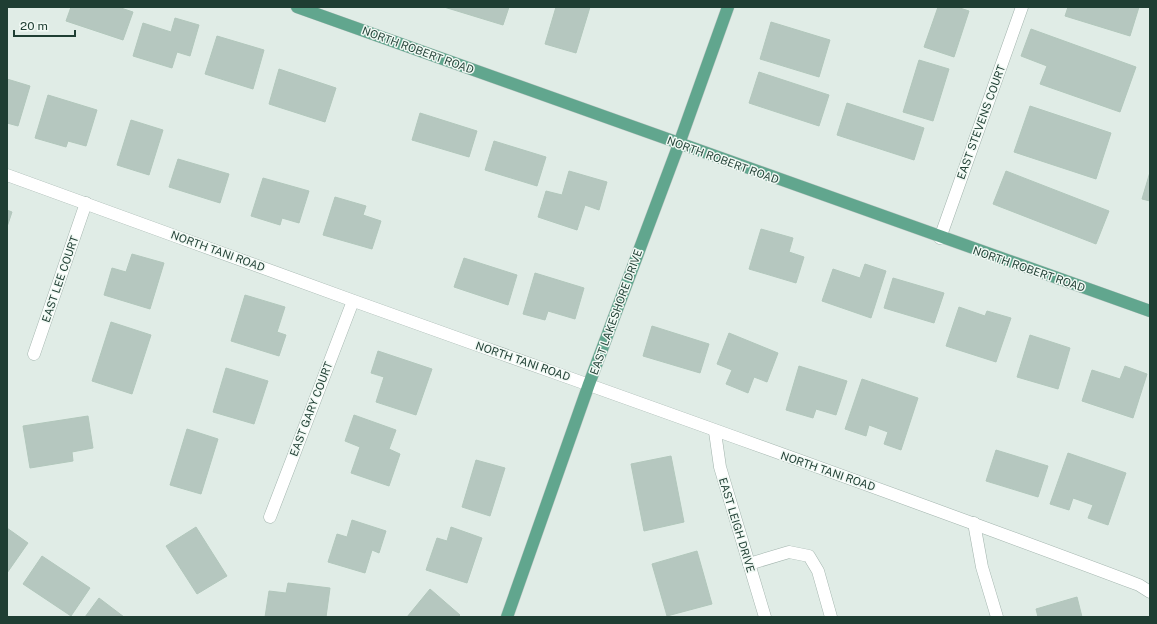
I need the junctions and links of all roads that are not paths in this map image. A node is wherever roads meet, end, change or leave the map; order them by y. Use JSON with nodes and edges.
{"nodes":[{"id":1,"x":297,"y":7,"type":"edge"},
{"id":2,"x":728,"y":7,"type":"edge"},
{"id":3,"x":1022,"y":7,"type":"edge"},
{"id":4,"x":679,"y":144,"type":"junction"},
{"id":5,"x":7,"y":175,"type":"edge"},
{"id":6,"x":86,"y":203,"type":"junction"},
{"id":7,"x":940,"y":238,"type":"junction"},
{"id":8,"x":353,"y":301,"type":"junction"},
{"id":9,"x":1150,"y":311,"type":"edge"},
{"id":10,"x":34,"y":354,"type":"dead end"},
{"id":11,"x":589,"y":384,"type":"junction"},
{"id":12,"x":715,"y":432,"type":"junction"},
{"id":13,"x":270,"y":517,"type":"dead end"},
{"id":14,"x":974,"y":523,"type":"junction"},
{"id":15,"x":749,"y":564,"type":"junction"},
{"id":16,"x":1150,"y":592,"type":"edge"},
{"id":17,"x":507,"y":617,"type":"edge"},
{"id":18,"x":766,"y":617,"type":"edge"},
{"id":19,"x":831,"y":617,"type":"edge"},
{"id":20,"x":997,"y":617,"type":"edge"}],
"edges":[{"from":1,"to":4,"type":"main road","name":"NORTH ROBERT ROAD"},
{"from":2,"to":4,"type":"main road","name":"EAST LAKESHORE DRIVE"},
{"from":3,"to":7,"type":"street","name":"EAST STEVENS COURT"},
{"from":4,"to":7,"type":"main road","name":"NORTH ROBERT ROAD"},
{"from":4,"to":11,"type":"main road","name":"EAST LAKESHORE DRIVE"},
{"from":5,"to":6,"type":"street","name":"NORTH TANI ROAD"},
{"from":6,"to":8,"type":"street","name":"NORTH TANI ROAD"},
{"from":6,"to":10,"type":"street","name":"EAST LEE COURT"},
{"from":7,"to":9,"type":"main road","name":"NORTH ROBERT ROAD"},
{"from":8,"to":11,"type":"street","name":"NORTH TANI ROAD"},
{"from":8,"to":13,"type":"street","name":"EAST GARY COURT"},
{"from":11,"to":12,"type":"street","name":"NORTH TANI ROAD"},
{"from":11,"to":17,"type":"main road","name":"EAST LAKESHORE DRIVE"},
{"from":12,"to":14,"type":"street","name":"NORTH TANI ROAD"},
{"from":12,"to":15,"type":"street","name":"EAST LEIGH DRIVE"},
{"from":14,"to":16,"type":"street","name":"NORTH TANI ROAD"},
{"from":14,"to":20,"type":"street"},
{"from":15,"to":18,"type":"street","name":"EAST LEIGH DRIVE"},
{"from":15,"to":19,"type":"street"}]}
